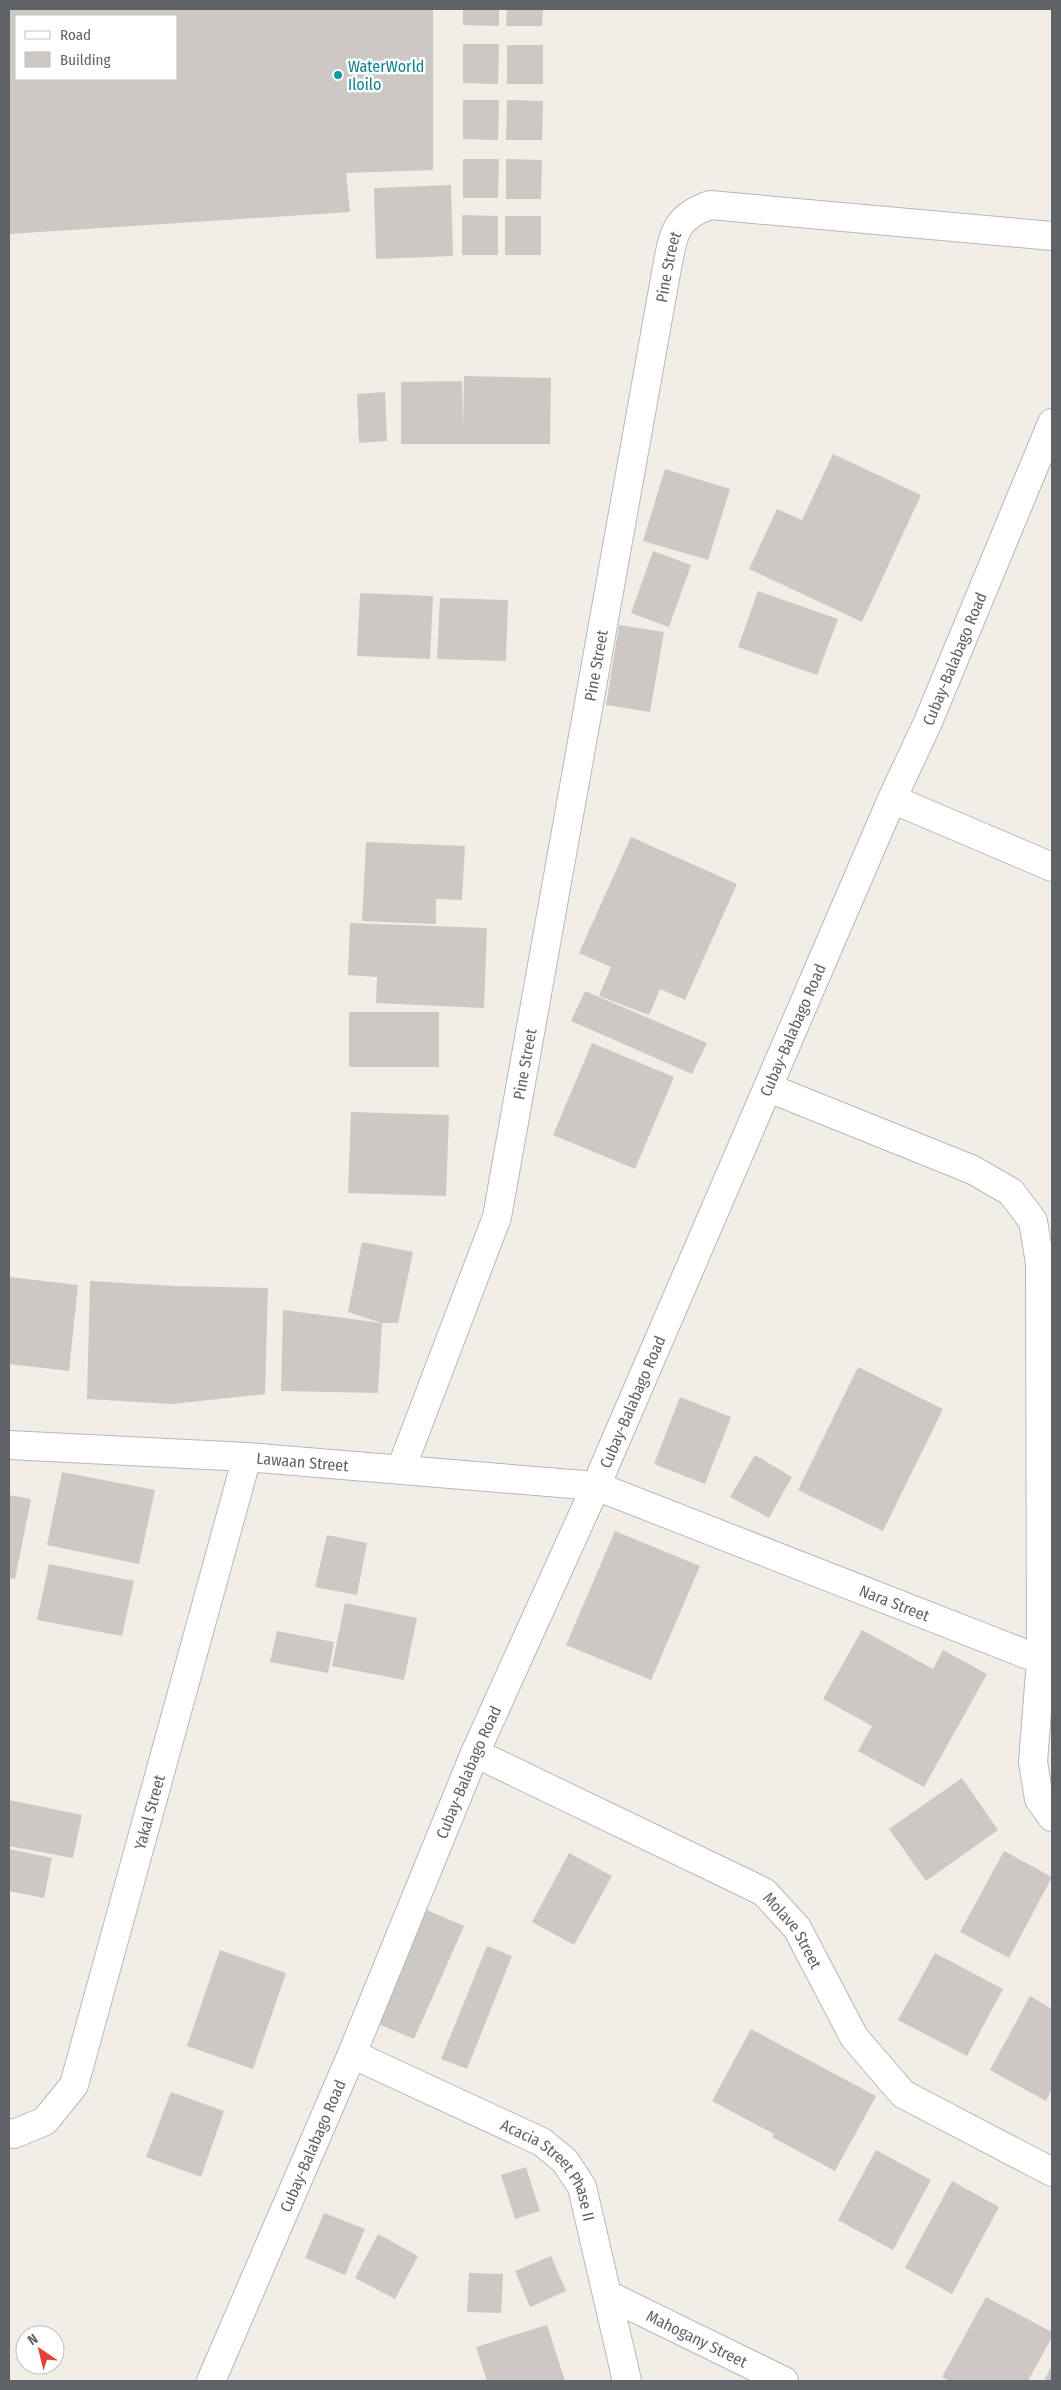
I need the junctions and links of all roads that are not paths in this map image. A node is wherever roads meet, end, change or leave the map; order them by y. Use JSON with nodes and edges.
{"nodes":[{"id":1,"x":1052,"y":236,"type":"edge"},
{"id":2,"x":1052,"y":422,"type":"edge"},
{"id":3,"x":892,"y":799,"type":"junction"},
{"id":4,"x":1052,"y":867,"type":"edge"},
{"id":5,"x":768,"y":1088,"type":"junction"},
{"id":6,"x":9,"y":1445,"type":"edge"},
{"id":7,"x":247,"y":1458,"type":"junction"},
{"id":8,"x":401,"y":1469,"type":"junction"},
{"id":9,"x":596,"y":1486,"type":"junction"},
{"id":10,"x":1040,"y":1660,"type":"junction"},
{"id":11,"x":475,"y":1753,"type":"junction"},
{"id":12,"x":1052,"y":1817,"type":"edge"},
{"id":13,"x":352,"y":2054,"type":"junction"},
{"id":14,"x":9,"y":2133,"type":"edge"},
{"id":15,"x":1052,"y":2172,"type":"edge"},
{"id":16,"x":608,"y":2294,"type":"junction"},
{"id":17,"x":211,"y":2381,"type":"edge"},
{"id":18,"x":627,"y":2381,"type":"edge"},
{"id":19,"x":784,"y":2381,"type":"edge"}],
"edges":[{"from":1,"to":8,"type":"street","name":"Pine Street"},
{"from":2,"to":3,"type":"street","name":"Cubay-Balabago Road"},
{"from":3,"to":4,"type":"street"},
{"from":3,"to":5,"type":"street","name":"Cubay-Balabago Road"},
{"from":5,"to":9,"type":"street","name":"Cubay-Balabago Road"},
{"from":5,"to":10,"type":"street"},
{"from":6,"to":7,"type":"street","name":"Lawaan Street"},
{"from":7,"to":8,"type":"street","name":"Lawaan Street"},
{"from":7,"to":14,"type":"street","name":"Yakal Street"},
{"from":8,"to":9,"type":"street","name":"Lawaan Street"},
{"from":9,"to":10,"type":"street","name":"Nara Street"},
{"from":9,"to":11,"type":"street","name":"Cubay-Balabago Road"},
{"from":10,"to":12,"type":"street"},
{"from":11,"to":13,"type":"street","name":"Cubay-Balabago Road"},
{"from":11,"to":15,"type":"street","name":"Molave Street"},
{"from":13,"to":16,"type":"street","name":"Acacia Street Phase II"},
{"from":13,"to":17,"type":"street","name":"Cubay-Balabago Road"},
{"from":16,"to":18,"type":"street","name":"Acacia Street Phase II"},
{"from":16,"to":19,"type":"street","name":"Mahogany Street"}]}
